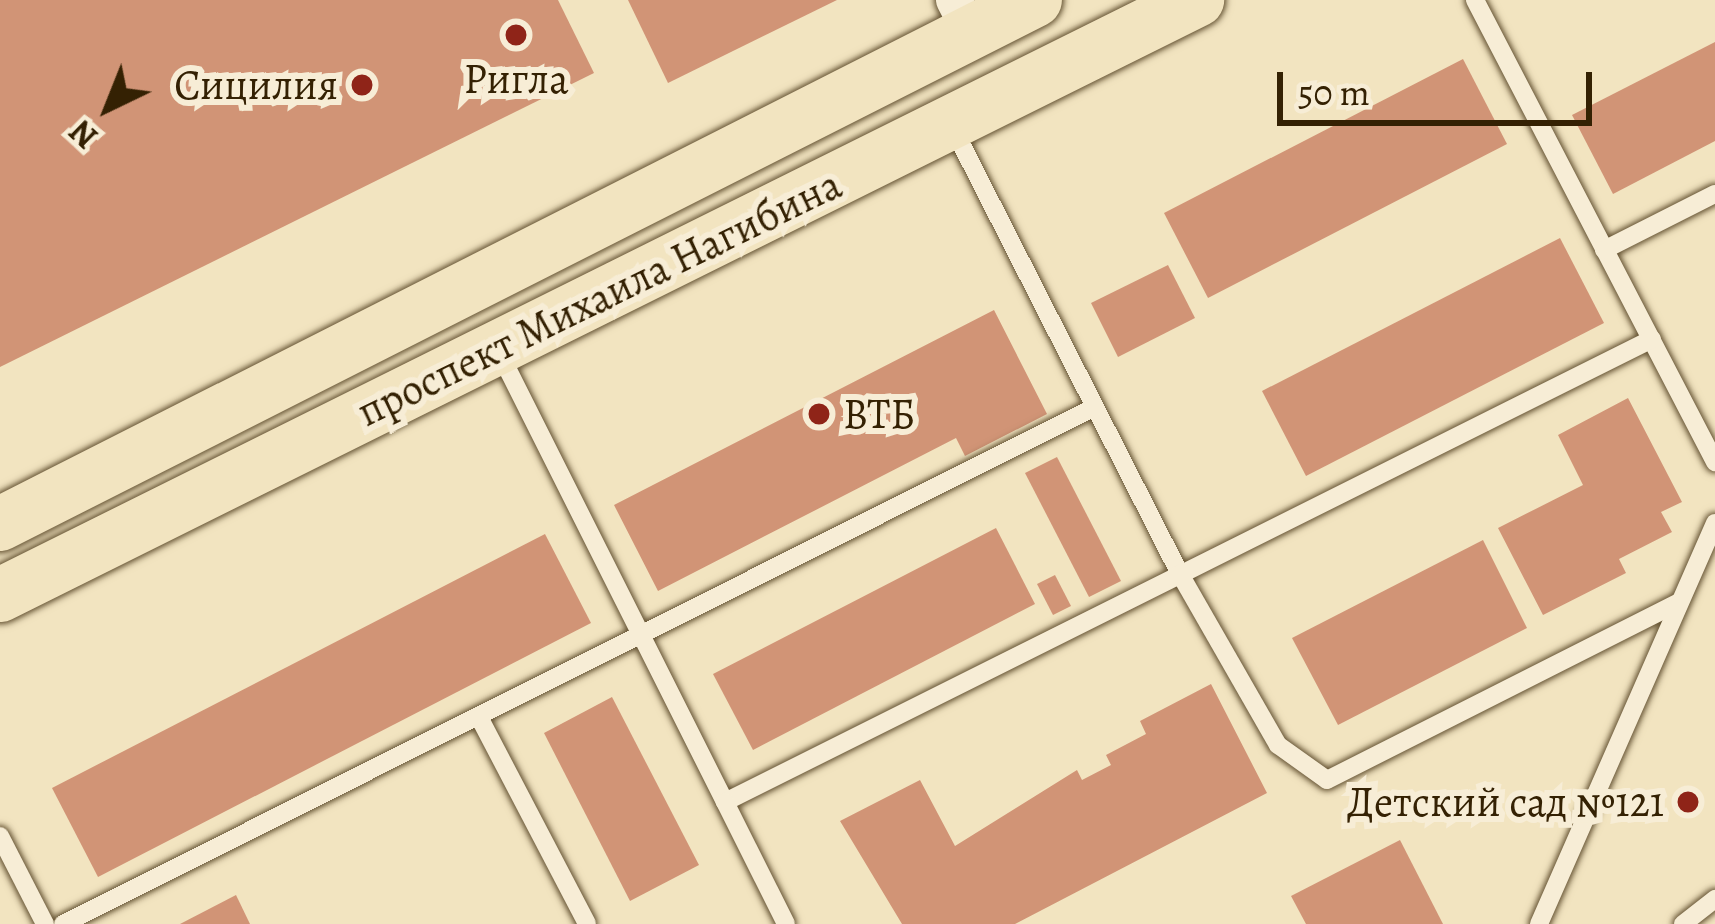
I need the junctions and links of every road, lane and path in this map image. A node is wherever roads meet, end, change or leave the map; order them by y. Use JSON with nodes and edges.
{"nodes":[{"id":1,"x":1035,"y":0,"type":"edge"},
{"id":2,"x":1197,"y":0,"type":"edge"},
{"id":3,"x":1475,"y":0,"type":"edge"},
{"id":4,"x":962,"y":16,"type":"edge"},
{"id":5,"x":951,"y":123,"type":"junction"},
{"id":6,"x":1715,"y":194,"type":"edge"},
{"id":7,"x":1604,"y":250,"type":"junction"},
{"id":8,"x":1652,"y":339,"type":"junction"},
{"id":9,"x":497,"y":348,"type":"junction"},
{"id":10,"x":1095,"y":407,"type":"junction"},
{"id":11,"x":1712,"y":449,"type":"edge"},
{"id":12,"x":0,"y":524,"type":"edge"},
{"id":13,"x":1715,"y":524,"type":"edge"},
{"id":14,"x":1180,"y":574,"type":"junction"},
{"id":15,"x":0,"y":595,"type":"edge"},
{"id":16,"x":1678,"y":603,"type":"junction"},
{"id":17,"x":642,"y":636,"type":"junction"},
{"id":18,"x":479,"y":717,"type":"junction"},
{"id":19,"x":725,"y":802,"type":"junction"},
{"id":20,"x":0,"y":836,"type":"edge"},
{"id":21,"x":1715,"y":899,"type":"edge"},
{"id":22,"x":45,"y":924,"type":"edge"},
{"id":23,"x":63,"y":924,"type":"edge"},
{"id":24,"x":586,"y":924,"type":"edge"},
{"id":25,"x":786,"y":924,"type":"edge"},
{"id":26,"x":1539,"y":924,"type":"edge"},
{"id":27,"x":1682,"y":924,"type":"edge"}],
"edges":[{"from":1,"to":4,"type":"main road","name":"проспект Михаила Нагибина"},
{"from":2,"to":5,"type":"main road","name":"проспект Михаила Нагибина"},
{"from":3,"to":7,"type":"lane"},
{"from":4,"to":12,"type":"main road","name":"проспект Михаила Нагибина"},
{"from":5,"to":9,"type":"main road","name":"проспект Михаила Нагибина"},
{"from":5,"to":10,"type":"lane"},
{"from":6,"to":7,"type":"lane"},
{"from":7,"to":8,"type":"lane"},
{"from":8,"to":11,"type":"lane"},
{"from":8,"to":14,"type":"lane"},
{"from":9,"to":15,"type":"main road","name":"проспект Михаила Нагибина"},
{"from":9,"to":17,"type":"lane"},
{"from":10,"to":14,"type":"lane"},
{"from":10,"to":17,"type":"lane"},
{"from":13,"to":16,"type":"lane"},
{"from":14,"to":16,"type":"lane"},
{"from":14,"to":19,"type":"lane"},
{"from":16,"to":26,"type":"lane"},
{"from":17,"to":18,"type":"lane"},
{"from":17,"to":19,"type":"lane"},
{"from":18,"to":23,"type":"lane"},
{"from":18,"to":24,"type":"lane"},
{"from":19,"to":25,"type":"lane"},
{"from":20,"to":22,"type":"lane"},
{"from":21,"to":27,"type":"lane"}]}
